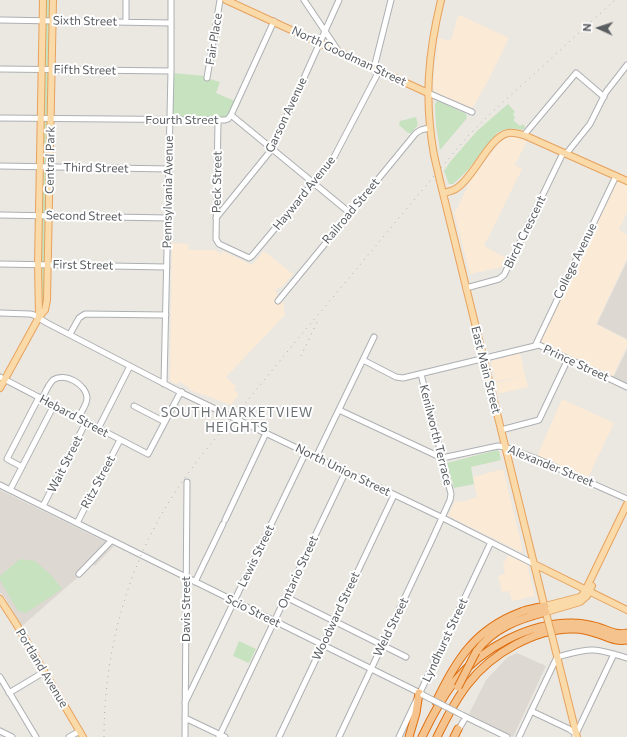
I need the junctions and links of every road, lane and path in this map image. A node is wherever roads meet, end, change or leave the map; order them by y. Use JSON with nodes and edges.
{"nodes":[{"id":1,"x":43,"y":0,"type":"edge"},
{"id":2,"x":52,"y":0,"type":"edge"},
{"id":3,"x":126,"y":0,"type":"edge"},
{"id":4,"x":171,"y":0,"type":"edge"},
{"id":5,"x":220,"y":0,"type":"edge"},
{"id":6,"x":226,"y":0,"type":"edge"},
{"id":7,"x":304,"y":0,"type":"edge"},
{"id":8,"x":339,"y":0,"type":"edge"},
{"id":9,"x":391,"y":0,"type":"edge"},
{"id":10,"x":441,"y":0,"type":"edge"},
{"id":11,"x":0,"y":20,"type":"edge"},
{"id":12,"x":42,"y":21,"type":"junction"},
{"id":13,"x":52,"y":21,"type":"junction"},
{"id":14,"x":126,"y":22,"type":"junction"},
{"id":15,"x":274,"y":22,"type":"junction"},
{"id":16,"x":171,"y":23,"type":"junction"},
{"id":17,"x":325,"y":30,"type":"junction"},
{"id":18,"x":319,"y":42,"type":"junction"},
{"id":19,"x":339,"y":52,"type":"junction"},
{"id":20,"x":627,"y":65,"type":"edge"},
{"id":21,"x":0,"y":69,"type":"edge"},
{"id":22,"x":41,"y":69,"type":"junction"},
{"id":23,"x":376,"y":69,"type":"junction"},
{"id":24,"x":52,"y":70,"type":"junction"},
{"id":25,"x":171,"y":71,"type":"junction"},
{"id":26,"x":207,"y":78,"type":"dead end"},
{"id":27,"x":428,"y":93,"type":"junction"},
{"id":28,"x":604,"y":97,"type":"junction"},
{"id":29,"x":472,"y":112,"type":"dead end"},
{"id":30,"x":231,"y":115,"type":"junction"},
{"id":31,"x":0,"y":118,"type":"edge"},
{"id":32,"x":40,"y":118,"type":"junction"},
{"id":33,"x":51,"y":118,"type":"junction"},
{"id":34,"x":169,"y":120,"type":"junction"},
{"id":35,"x":218,"y":121,"type":"junction"},
{"id":36,"x":429,"y":128,"type":"junction"},
{"id":37,"x":524,"y":135,"type":"junction"},
{"id":38,"x":272,"y":149,"type":"junction"},
{"id":39,"x":565,"y":153,"type":"junction"},
{"id":40,"x":0,"y":166,"type":"edge"},
{"id":41,"x":40,"y":167,"type":"junction"},
{"id":42,"x":50,"y":167,"type":"junction"},
{"id":43,"x":169,"y":169,"type":"junction"},
{"id":44,"x":616,"y":176,"type":"junction"},
{"id":45,"x":627,"y":181,"type":"edge"},
{"id":46,"x":313,"y":182,"type":"junction"},
{"id":47,"x":443,"y":193,"type":"junction"},
{"id":48,"x":350,"y":213,"type":"junction"},
{"id":49,"x":0,"y":215,"type":"edge"},
{"id":50,"x":39,"y":215,"type":"junction"},
{"id":51,"x":49,"y":216,"type":"junction"},
{"id":52,"x":168,"y":218,"type":"junction"},
{"id":53,"x":216,"y":218,"type":"junction"},
{"id":54,"x":218,"y":242,"type":"joint"},
{"id":55,"x":0,"y":264,"type":"edge"},
{"id":56,"x":38,"y":264,"type":"junction"},
{"id":57,"x":48,"y":264,"type":"junction"},
{"id":58,"x":167,"y":267,"type":"junction"},
{"id":59,"x":466,"y":288,"type":"junction"},
{"id":60,"x":278,"y":301,"type":"dead end"},
{"id":61,"x":0,"y":313,"type":"edge"},
{"id":62,"x":166,"y":315,"type":"junction"},
{"id":63,"x":38,"y":317,"type":"junction"},
{"id":64,"x":70,"y":334,"type":"junction"},
{"id":65,"x":374,"y":337,"type":"dead end"},
{"id":66,"x":535,"y":346,"type":"junction"},
{"id":67,"x":483,"y":359,"type":"junction"},
{"id":68,"x":568,"y":359,"type":"junction"},
{"id":69,"x":363,"y":360,"type":"junction"},
{"id":70,"x":130,"y":366,"type":"junction"},
{"id":71,"x":421,"y":374,"type":"junction"},
{"id":72,"x":2,"y":378,"type":"edge"},
{"id":73,"x":164,"y":384,"type":"junction"},
{"id":74,"x":627,"y":387,"type":"edge"},
{"id":75,"x":0,"y":388,"type":"edge"},
{"id":76,"x":182,"y":392,"type":"junction"},
{"id":77,"x":40,"y":398,"type":"junction"},
{"id":78,"x":54,"y":405,"type":"junction"},
{"id":79,"x":134,"y":406,"type":"dead end"},
{"id":80,"x":339,"y":410,"type":"junction"},
{"id":81,"x":78,"y":418,"type":"junction"},
{"id":82,"x":86,"y":422,"type":"junction"},
{"id":83,"x":165,"y":422,"type":"junction"},
{"id":84,"x":98,"y":429,"type":"junction"},
{"id":85,"x":501,"y":430,"type":"junction"},
{"id":86,"x":266,"y":433,"type":"junction"},
{"id":87,"x":120,"y":440,"type":"junction"},
{"id":88,"x":505,"y":447,"type":"junction"},
{"id":89,"x":306,"y":452,"type":"junction"},
{"id":90,"x":316,"y":457,"type":"junction"},
{"id":91,"x":442,"y":458,"type":"junction"},
{"id":92,"x":22,"y":467,"type":"junction"},
{"id":93,"x":346,"y":471,"type":"junction"},
{"id":94,"x":187,"y":482,"type":"dead end"},
{"id":95,"x":0,"y":485,"type":"edge"},
{"id":96,"x":10,"y":490,"type":"junction"},
{"id":97,"x":394,"y":495,"type":"junction"},
{"id":98,"x":627,"y":499,"type":"edge"},
{"id":99,"x":627,"y":504,"type":"edge"},
{"id":100,"x":43,"y":506,"type":"junction"},
{"id":101,"x":627,"y":513,"type":"edge"},
{"id":102,"x":443,"y":518,"type":"junction"},
{"id":103,"x":77,"y":523,"type":"junction"},
{"id":104,"x":111,"y":540,"type":"junction"},
{"id":105,"x":491,"y":542,"type":"junction"},
{"id":106,"x":534,"y":564,"type":"junction"},
{"id":107,"x":79,"y":574,"type":"dead end"},
{"id":108,"x":186,"y":578,"type":"junction"},
{"id":109,"x":195,"y":582,"type":"junction"},
{"id":110,"x":588,"y":590,"type":"junction"},
{"id":111,"x":286,"y":597,"type":"junction"},
{"id":112,"x":0,"y":599,"type":"edge"},
{"id":113,"x":234,"y":602,"type":"junction"},
{"id":114,"x":545,"y":609,"type":"junction"},
{"id":115,"x":627,"y":610,"type":"edge"},
{"id":116,"x":334,"y":621,"type":"junction"},
{"id":117,"x":275,"y":622,"type":"junction"},
{"id":118,"x":627,"y":633,"type":"edge"},
{"id":119,"x":627,"y":640,"type":"edge"},
{"id":120,"x":322,"y":645,"type":"junction"},
{"id":121,"x":382,"y":645,"type":"junction"},
{"id":122,"x":614,"y":654,"type":"junction"},
{"id":123,"x":406,"y":657,"type":"dead end"},
{"id":124,"x":557,"y":657,"type":"junction"},
{"id":125,"x":627,"y":658,"type":"edge"},
{"id":126,"x":371,"y":669,"type":"junction"},
{"id":127,"x":44,"y":672,"type":"junction"},
{"id":128,"x":0,"y":677,"type":"edge"},
{"id":129,"x":10,"y":693,"type":"junction"},
{"id":130,"x":421,"y":694,"type":"junction"},
{"id":131,"x":185,"y":704,"type":"junction"},
{"id":132,"x":531,"y":711,"type":"junction"},
{"id":133,"x":465,"y":716,"type":"junction"},
{"id":134,"x":185,"y":718,"type":"junction"},
{"id":135,"x":458,"y":729,"type":"joint"},
{"id":136,"x":0,"y":731,"type":"edge"},
{"id":137,"x":80,"y":731,"type":"junction"},
{"id":138,"x":222,"y":736,"type":"edge"},
{"id":139,"x":576,"y":736,"type":"edge"},
{"id":140,"x":12,"y":737,"type":"edge"},
{"id":141,"x":36,"y":737,"type":"edge"},
{"id":142,"x":69,"y":737,"type":"edge"},
{"id":143,"x":83,"y":737,"type":"edge"},
{"id":144,"x":185,"y":737,"type":"edge"},
{"id":145,"x":279,"y":737,"type":"edge"},
{"id":146,"x":339,"y":737,"type":"edge"},
{"id":147,"x":399,"y":737,"type":"edge"},
{"id":148,"x":409,"y":737,"type":"edge"},
{"id":149,"x":421,"y":737,"type":"edge"},
{"id":150,"x":437,"y":737,"type":"edge"},
{"id":151,"x":455,"y":737,"type":"edge"},
{"id":152,"x":507,"y":737,"type":"edge"},
{"id":153,"x":519,"y":737,"type":"edge"}],
"edges":[{"from":1,"to":12,"type":"main road","name":"Central Park"},
{"from":2,"to":13,"type":"main road","name":"Central Park"},
{"from":3,"to":14,"type":"street"},
{"from":4,"to":16,"type":"street","name":"Pennsylvania Avenue"},
{"from":5,"to":26,"type":"street","name":"Fair Place"},
{"from":6,"to":15,"type":"main road","name":"North Goodman Street"},
{"from":7,"to":17,"type":"street"},
{"from":8,"to":17,"type":"street","name":"Garson Avenue"},
{"from":9,"to":23,"type":"street","name":"Hayward Avenue"},
{"from":10,"to":27,"type":"main road","name":"East Main Street"},
{"from":11,"to":12,"type":"street","name":"Sixth Street"},
{"from":12,"to":13,"type":"street","name":"Sixth Street"},
{"from":12,"to":22,"type":"main road","name":"Central Park"},
{"from":13,"to":14,"type":"street","name":"Sixth Street"},
{"from":13,"to":24,"type":"main road","name":"Central Park"},
{"from":14,"to":16,"type":"street","name":"Sixth Street"},
{"from":15,"to":18,"type":"main road","name":"North Goodman Street"},
{"from":15,"to":30,"type":"street"},
{"from":16,"to":25,"type":"street","name":"Pennsylvania Avenue"},
{"from":17,"to":18,"type":"street","name":"Garson Avenue"},
{"from":17,"to":19,"type":"street"},
{"from":18,"to":19,"type":"main road","name":"North Goodman Street"},
{"from":18,"to":38,"type":"street","name":"Garson Avenue"},
{"from":19,"to":23,"type":"main road","name":"North Goodman Street"},
{"from":20,"to":28,"type":"street","name":"Birch Crescent"},
{"from":21,"to":22,"type":"street","name":"Fifth Street"},
{"from":22,"to":24,"type":"street","name":"Fifth Street"},
{"from":22,"to":32,"type":"main road","name":"Central Park"},
{"from":23,"to":27,"type":"main road","name":"North Goodman Street"},
{"from":23,"to":46,"type":"street","name":"Hayward Avenue"},
{"from":24,"to":25,"type":"street","name":"Fifth Street"},
{"from":24,"to":33,"type":"main road","name":"Central Park"},
{"from":25,"to":34,"type":"street","name":"Pennsylvania Avenue"},
{"from":27,"to":29,"type":"street","name":"North Goodman Street"},
{"from":27,"to":36,"type":"main road","name":"East Main Street"},
{"from":28,"to":37,"type":"street"},
{"from":28,"to":39,"type":"street","name":"Birch Crescent"},
{"from":30,"to":35,"type":"street","name":"Fourth Street"},
{"from":30,"to":38,"type":"street","name":"Fourth Street"},
{"from":31,"to":32,"type":"street","name":"Fourth Street"},
{"from":32,"to":33,"type":"street","name":"Fourth Street"},
{"from":32,"to":41,"type":"main road","name":"Central Park"},
{"from":33,"to":34,"type":"street","name":"Fourth Street"},
{"from":33,"to":42,"type":"main road","name":"Central Park"},
{"from":34,"to":35,"type":"street","name":"Fourth Street"},
{"from":34,"to":43,"type":"street","name":"Pennsylvania Avenue"},
{"from":35,"to":53,"type":"street","name":"Peck Street"},
{"from":36,"to":47,"type":"main road","name":"East Main Street","bridge":true},
{"from":36,"to":48,"type":"street","name":"Railroad Street"},
{"from":37,"to":39,"type":"main road"},
{"from":37,"to":47,"type":"main road"},
{"from":38,"to":46,"type":"street","name":"Fourth Street"},
{"from":38,"to":53,"type":"street","name":"Garson Avenue"},
{"from":39,"to":44,"type":"main road"},
{"from":39,"to":59,"type":"street","name":"Birch Crescent"},
{"from":40,"to":41,"type":"street","name":"Third Street"},
{"from":41,"to":42,"type":"street","name":"Third Street"},
{"from":41,"to":50,"type":"main road","name":"Central Park"},
{"from":42,"to":43,"type":"street","name":"Third Street"},
{"from":42,"to":51,"type":"main road","name":"Central Park"},
{"from":43,"to":52,"type":"street","name":"Pennsylvania Avenue"},
{"from":44,"to":45,"type":"main road"},
{"from":44,"to":66,"type":"street","name":"College Avenue"},
{"from":46,"to":48,"type":"street","name":"Fourth Street"},
{"from":46,"to":54,"type":"street","name":"Hayward Avenue"},
{"from":47,"to":59,"type":"main road","name":"East Main Street"},
{"from":48,"to":60,"type":"street","name":"Railroad Street"},
{"from":49,"to":50,"type":"street","name":"Second Street"},
{"from":50,"to":51,"type":"street","name":"Second Street"},
{"from":50,"to":56,"type":"main road","name":"Central Park"},
{"from":51,"to":52,"type":"street","name":"Second Street"},
{"from":51,"to":57,"type":"main road","name":"Central Park"},
{"from":52,"to":58,"type":"street","name":"Pennsylvania Avenue"},
{"from":53,"to":54,"type":"street","name":"Peck Street"},
{"from":55,"to":56,"type":"street","name":"First Street"},
{"from":56,"to":57,"type":"street","name":"First Street"},
{"from":56,"to":63,"type":"main road","name":"Central Park"},
{"from":57,"to":58,"type":"street","name":"First Street"},
{"from":57,"to":63,"type":"main road","name":"Central Park"},
{"from":58,"to":62,"type":"street","name":"Pennsylvania Avenue"},
{"from":59,"to":67,"type":"main road","name":"East Main Street"},
{"from":61,"to":63,"type":"street","name":"North Union Street"},
{"from":62,"to":64,"type":"street"},
{"from":62,"to":73,"type":"street","name":"Pennsylvania Avenue"},
{"from":63,"to":64,"type":"street","name":"North Union Street"},
{"from":63,"to":72,"type":"main road","name":"Central Park"},
{"from":64,"to":70,"type":"street","name":"North Union Street"},
{"from":65,"to":69,"type":"street"},
{"from":66,"to":67,"type":"street","name":"Prince Street"},
{"from":66,"to":68,"type":"street","name":"Prince Street"},
{"from":67,"to":71,"type":"street","name":"Prince Street"},
{"from":67,"to":85,"type":"main road","name":"East Main Street"},
{"from":68,"to":74,"type":"street","name":"Prince Street"},
{"from":68,"to":85,"type":"street"},
{"from":69,"to":71,"type":"street","name":"Prince Street"},
{"from":69,"to":80,"type":"street"},
{"from":70,"to":73,"type":"street","name":"North Union Street"},
{"from":70,"to":84,"type":"street"},
{"from":71,"to":91,"type":"street","name":"Kenilworth Terrace"},
{"from":72,"to":75,"type":"main road","name":"Central Park"},
{"from":72,"to":77,"type":"street","name":"Hebard Street"},
{"from":73,"to":76,"type":"street","name":"North Union Street"},
{"from":76,"to":83,"type":"street"},
{"from":76,"to":86,"type":"street","name":"North Union Street"},
{"from":77,"to":78,"type":"street","name":"Hebard Street"},
{"from":77,"to":81,"type":"street"},
{"from":77,"to":92,"type":"street"},
{"from":78,"to":81,"type":"street","name":"Hebard Street"},
{"from":78,"to":92,"type":"street"},
{"from":79,"to":83,"type":"street"},
{"from":80,"to":90,"type":"street"},
{"from":80,"to":91,"type":"street"},
{"from":81,"to":82,"type":"street","name":"Hebard Street"},
{"from":82,"to":84,"type":"street","name":"Hebard Street"},
{"from":82,"to":100,"type":"street","name":"Wait Street"},
{"from":83,"to":87,"type":"street","name":"Hebard Street"},
{"from":84,"to":87,"type":"street","name":"Hebard Street"},
{"from":85,"to":88,"type":"main road","name":"East Main Street"},
{"from":86,"to":89,"type":"street","name":"North Union Street"},
{"from":86,"to":109,"type":"street"},
{"from":87,"to":103,"type":"street","name":"Ritz Street"},
{"from":88,"to":91,"type":"street","name":"Alexander Street"},
{"from":88,"to":98,"type":"street","name":"Alexander Street"},
{"from":88,"to":106,"type":"main road","name":"East Main Street"},
{"from":89,"to":90,"type":"street","name":"North Union Street"},
{"from":89,"to":113,"type":"street","name":"Lewis Street"},
{"from":90,"to":93,"type":"street","name":"North Union Street"},
{"from":91,"to":102,"type":"street","name":"Kenilworth Terrace"},
{"from":92,"to":96,"type":"street"},
{"from":93,"to":97,"type":"street","name":"North Union Street"},
{"from":93,"to":111,"type":"street","name":"Ontario Street"},
{"from":94,"to":108,"type":"street","name":"Davis Street"},
{"from":95,"to":96,"type":"street","name":"Scio Street"},
{"from":96,"to":100,"type":"street","name":"Scio Street"},
{"from":97,"to":102,"type":"street","name":"North Union Street"},
{"from":97,"to":116,"type":"street","name":"Woodward Street"},
{"from":99,"to":110,"type":"main road"},
{"from":100,"to":103,"type":"street","name":"Scio Street"},
{"from":101,"to":110,"type":"main road"},
{"from":102,"to":105,"type":"street","name":"North Union Street"},
{"from":102,"to":121,"type":"street","name":"Weld Street"},
{"from":103,"to":104,"type":"street","name":"Scio Street"},
{"from":104,"to":107,"type":"street"},
{"from":104,"to":108,"type":"street","name":"Scio Street"},
{"from":105,"to":106,"type":"street","name":"North Union Street"},
{"from":105,"to":130,"type":"street","name":"Lyndhurst Street"},
{"from":106,"to":110,"type":"main road","name":"North Union Street"},
{"from":106,"to":114,"type":"main road","name":"East Main Street"},
{"from":108,"to":109,"type":"street","name":"Scio Street"},
{"from":108,"to":131,"type":"street","name":"Davis Street"},
{"from":109,"to":113,"type":"street","name":"Scio Street"},
{"from":110,"to":114,"type":"main road"},
{"from":110,"to":115,"type":"main road","name":"North Union Street"},
{"from":111,"to":116,"type":"street"},
{"from":111,"to":117,"type":"street","name":"Ontario Street"},
{"from":112,"to":127,"type":"main road","name":"Portland Avenue"},
{"from":113,"to":117,"type":"street","name":"Scio Street"},
{"from":113,"to":131,"type":"street","name":"Lewis Street"},
{"from":114,"to":124,"type":"main road","name":"East Main Street","bridge":true},
{"from":114,"to":149,"type":"highway"},
{"from":114,"to":150,"type":"highway","bridge":true},
{"from":116,"to":120,"type":"street","name":"Woodward Street"},
{"from":116,"to":121,"type":"street"},
{"from":117,"to":120,"type":"street","name":"Scio Street"},
{"from":117,"to":138,"type":"street","name":"Ontario Street"},
{"from":118,"to":149,"type":"highway"},
{"from":119,"to":150,"type":"highway"},
{"from":120,"to":126,"type":"street","name":"Scio Street"},
{"from":120,"to":145,"type":"street","name":"Woodward Street"},
{"from":121,"to":123,"type":"street"},
{"from":121,"to":126,"type":"street","name":"Weld Street"},
{"from":122,"to":124,"type":"street"},
{"from":122,"to":125,"type":"street"},
{"from":122,"to":139,"type":"street"},
{"from":124,"to":132,"type":"street"},
{"from":124,"to":139,"type":"main road","name":"East Main Street"},
{"from":126,"to":130,"type":"street","name":"Scio Street"},
{"from":126,"to":146,"type":"street","name":"Weld Street"},
{"from":127,"to":129,"type":"street"},
{"from":127,"to":137,"type":"main road","name":"Portland Avenue"},
{"from":128,"to":129,"type":"street"},
{"from":129,"to":141,"type":"street"},
{"from":130,"to":133,"type":"street","name":"Scio Street","bridge":true},
{"from":130,"to":147,"type":"street","name":"Lyndhurst Street"},
{"from":130,"to":148,"type":"highway"},
{"from":131,"to":134,"type":"street","name":"Davis Street"},
{"from":132,"to":139,"type":"street"},
{"from":132,"to":153,"type":"street"},
{"from":133,"to":135,"type":"street"},
{"from":133,"to":152,"type":"street","name":"Scio Street"},
{"from":134,"to":138,"type":"street"},
{"from":134,"to":144,"type":"street","name":"Davis Street"},
{"from":135,"to":151,"type":"highway"},
{"from":136,"to":140,"type":"street"},
{"from":137,"to":142,"type":"street"},
{"from":137,"to":143,"type":"main road","name":"Portland Avenue"}]}
